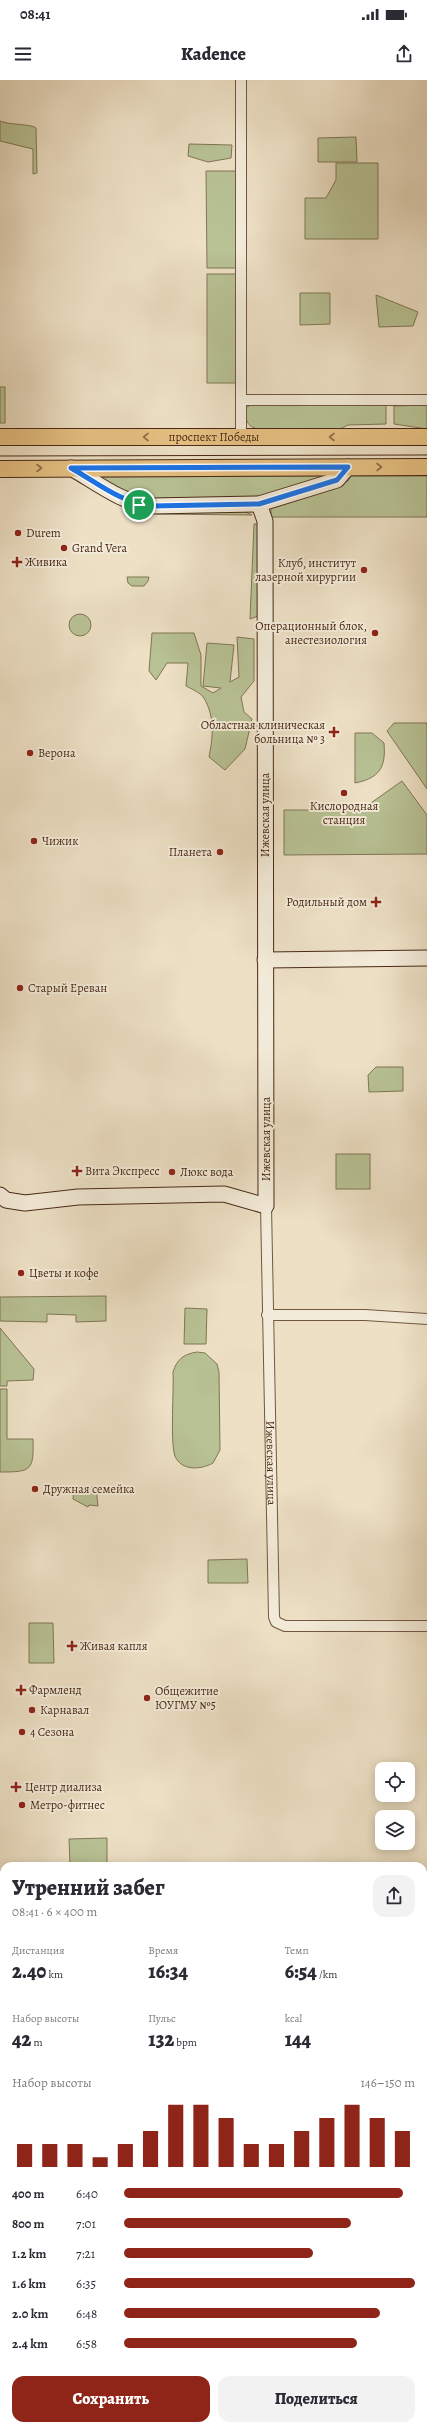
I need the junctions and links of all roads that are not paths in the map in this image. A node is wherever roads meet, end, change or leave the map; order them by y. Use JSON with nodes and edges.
{"nodes":[{"id":1,"x":241,"y":80,"type":"edge"},
{"id":2,"x":241,"y":400,"type":"junction"},
{"id":3,"x":427,"y":400,"type":"edge"},
{"id":4,"x":0,"y":437,"type":"edge"},
{"id":5,"x":241,"y":437,"type":"junction"},
{"id":6,"x":427,"y":437,"type":"edge"},
{"id":7,"x":348,"y":467,"type":"junction"},
{"id":8,"x":427,"y":467,"type":"edge"},
{"id":9,"x":0,"y":468,"type":"edge"},
{"id":10,"x":71,"y":468,"type":"junction"},
{"id":11,"x":259,"y":504,"type":"junction"},
{"id":12,"x":427,"y":958,"type":"edge"},
{"id":13,"x":265,"y":960,"type":"junction"},
{"id":14,"x":0,"y":1195,"type":"edge"},
{"id":15,"x":266,"y":1206,"type":"junction"},
{"id":16,"x":267,"y":1315,"type":"junction"},
{"id":17,"x":427,"y":1319,"type":"edge"},
{"id":18,"x":427,"y":1626,"type":"edge"}],
"edges":[{"from":1,"to":2,"type":"street"},
{"from":2,"to":3,"type":"street"},
{"from":2,"to":5,"type":"street"},
{"from":5,"to":4,"type":"main road","name":"проспект Победы","one_way":true},
{"from":6,"to":5,"type":"main road","name":"проспект Победы","one_way":true},
{"from":7,"to":8,"type":"main road","one_way":true},
{"from":7,"to":10,"type":"main road"},
{"from":7,"to":11,"type":"street"},
{"from":9,"to":10,"type":"main road","one_way":true},
{"from":10,"to":11,"type":"street"},
{"from":11,"to":13,"type":"street","name":"Ижевская улица"},
{"from":12,"to":13,"type":"street"},
{"from":13,"to":15,"type":"street","name":"Ижевская улица"},
{"from":14,"to":15,"type":"street"},
{"from":15,"to":16,"type":"street","name":"Ижевская улица"},
{"from":16,"to":17,"type":"street"},
{"from":16,"to":18,"type":"street","name":"Ижевская улица"}]}
